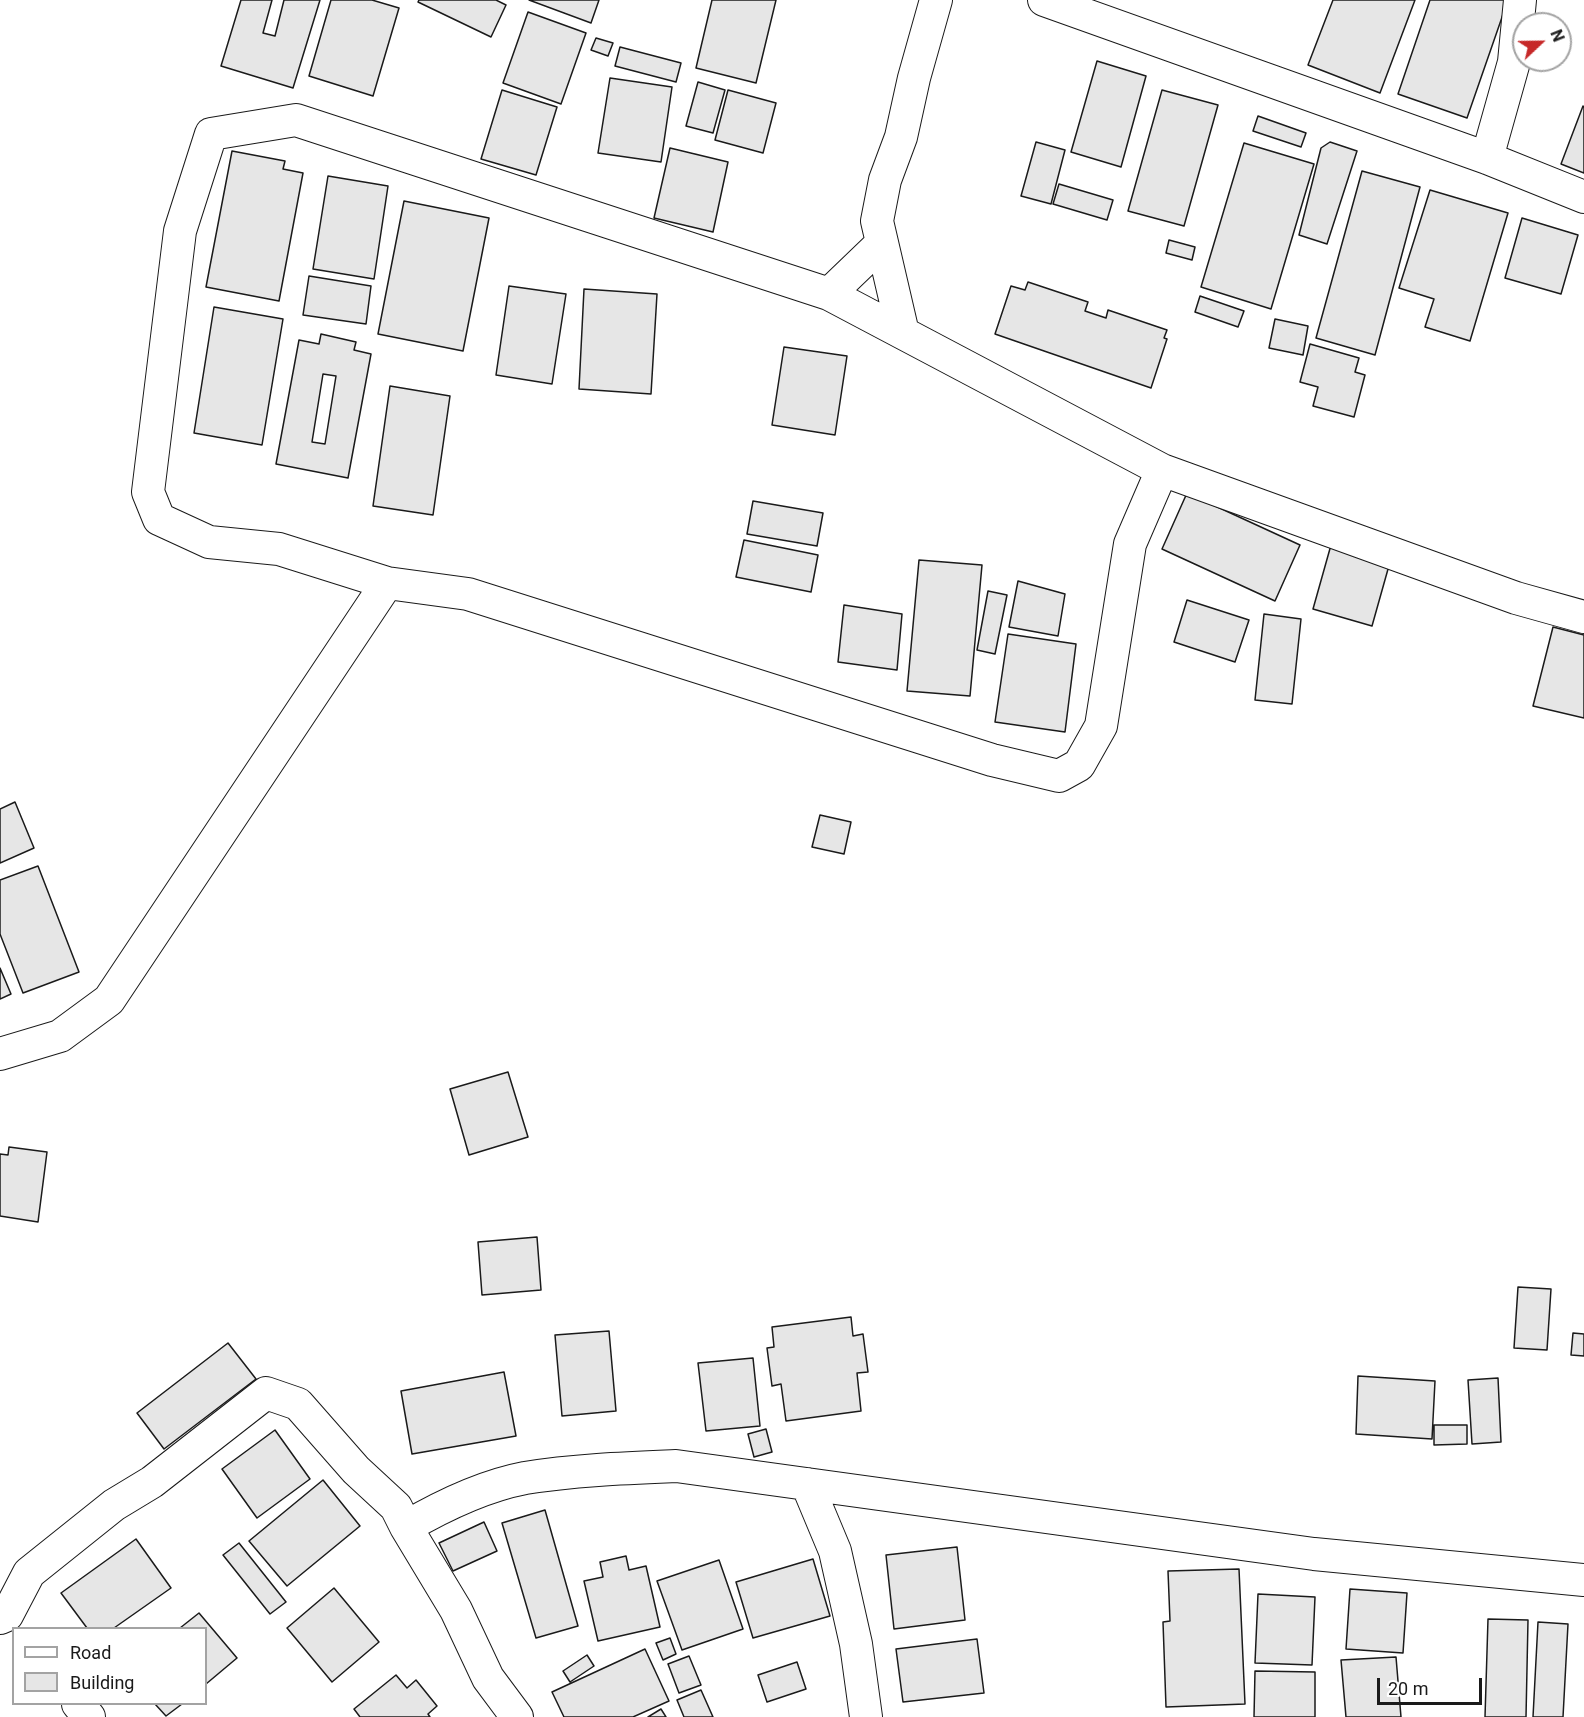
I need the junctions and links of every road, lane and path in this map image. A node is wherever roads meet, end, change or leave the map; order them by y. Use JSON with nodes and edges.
{"nodes":[{"id":1,"x":936,"y":0,"type":"edge"},
{"id":2,"x":1044,"y":0,"type":"edge"},
{"id":3,"x":1521,"y":0,"type":"edge"},
{"id":4,"x":1487,"y":158,"type":"junction"},
{"id":5,"x":1584,"y":197,"type":"edge"},
{"id":6,"x":881,"y":244,"type":"junction"},
{"id":7,"x":829,"y":294,"type":"junction"},
{"id":8,"x":903,"y":333,"type":"junction"},
{"id":9,"x":1162,"y":470,"type":"junction"},
{"id":10,"x":387,"y":583,"type":"junction"},
{"id":11,"x":1584,"y":617,"type":"edge"},
{"id":12,"x":0,"y":1054,"type":"edge"},
{"id":13,"x":807,"y":1484,"type":"junction"},
{"id":14,"x":406,"y":1527,"type":"junction"},
{"id":15,"x":1584,"y":1580,"type":"edge"},
{"id":16,"x":8,"y":1621,"type":"edge"},
{"id":17,"x":79,"y":1705,"type":"edge"},
{"id":18,"x":89,"y":1717,"type":"edge"},
{"id":19,"x":517,"y":1717,"type":"edge"},
{"id":20,"x":866,"y":1717,"type":"edge"}],
"edges":[{"from":1,"to":6,"type":"street"},
{"from":2,"to":4,"type":"street"},
{"from":3,"to":4,"type":"street"},
{"from":4,"to":5,"type":"street"},
{"from":6,"to":7,"type":"street"},
{"from":6,"to":8,"type":"street"},
{"from":7,"to":8,"type":"street"},
{"from":7,"to":10,"type":"street"},
{"from":8,"to":9,"type":"street"},
{"from":9,"to":10,"type":"street"},
{"from":9,"to":11,"type":"street"},
{"from":10,"to":12,"type":"street"},
{"from":13,"to":14,"type":"street"},
{"from":13,"to":15,"type":"street"},
{"from":13,"to":20,"type":"street"},
{"from":14,"to":16,"type":"street"},
{"from":14,"to":19,"type":"street"},
{"from":17,"to":18,"type":"street"}]}
